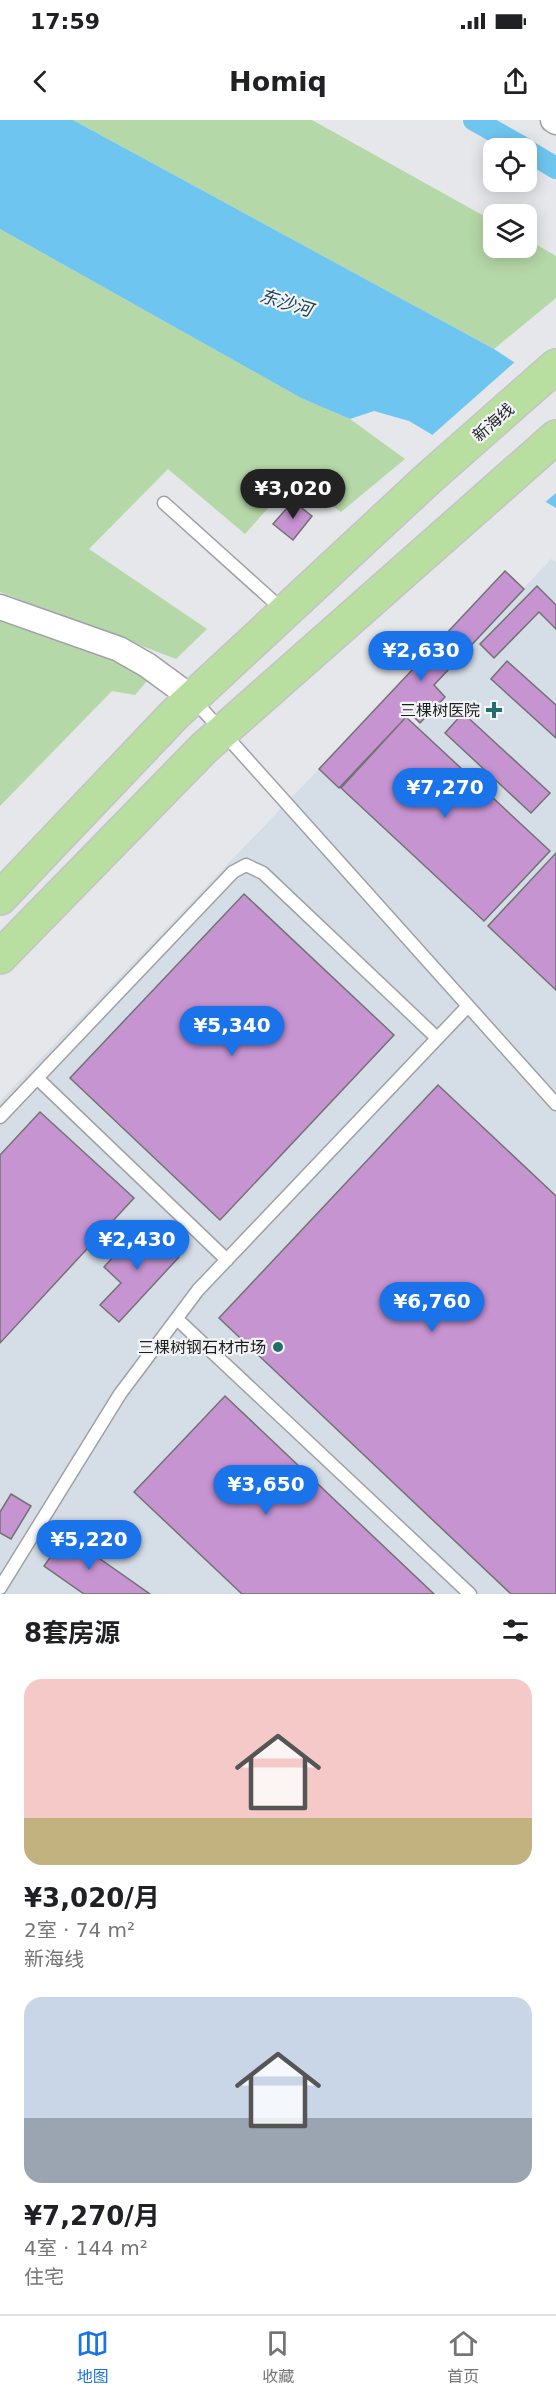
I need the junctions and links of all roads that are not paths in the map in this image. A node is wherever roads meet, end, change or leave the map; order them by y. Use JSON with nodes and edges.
{"nodes":[{"id":1,"x":556,"y":366,"type":"edge"},
{"id":2,"x":556,"y":437,"type":"edge"},
{"id":3,"x":164,"y":503,"type":"dead end"},
{"id":4,"x":0,"y":607,"type":"edge"},
{"id":5,"x":285,"y":612,"type":"junction"},
{"id":6,"x":192,"y":698,"type":"junction"},
{"id":7,"x":222,"y":732,"type":"junction"},
{"id":8,"x":0,"y":898,"type":"edge"},
{"id":9,"x":0,"y":957,"type":"edge"},
{"id":10,"x":468,"y":1006,"type":"junction"},
{"id":11,"x":437,"y":1038,"type":"junction"},
{"id":12,"x":37,"y":1078,"type":"junction"},
{"id":13,"x":556,"y":1104,"type":"edge"},
{"id":14,"x":0,"y":1117,"type":"edge"},
{"id":15,"x":227,"y":1260,"type":"junction"},
{"id":16,"x":177,"y":1318,"type":"junction"},
{"id":17,"x":0,"y":1588,"type":"edge"},
{"id":18,"x":470,"y":1594,"type":"edge"}],
"edges":[{"from":1,"to":5,"type":"highway","name":"新海线"},
{"from":2,"to":7,"type":"highway"},
{"from":3,"to":5,"type":"lane"},
{"from":4,"to":6,"type":"street"},
{"from":5,"to":6,"type":"highway","name":"新海线"},
{"from":6,"to":7,"type":"lane"},
{"from":6,"to":8,"type":"highway","name":"新海线"},
{"from":7,"to":9,"type":"highway"},
{"from":7,"to":10,"type":"lane"},
{"from":10,"to":11,"type":"lane"},
{"from":10,"to":13,"type":"lane"},
{"from":11,"to":12,"type":"lane"},
{"from":11,"to":15,"type":"lane"},
{"from":12,"to":14,"type":"lane"},
{"from":12,"to":15,"type":"lane"},
{"from":15,"to":16,"type":"lane"},
{"from":16,"to":17,"type":"lane"},
{"from":16,"to":18,"type":"lane"}]}
